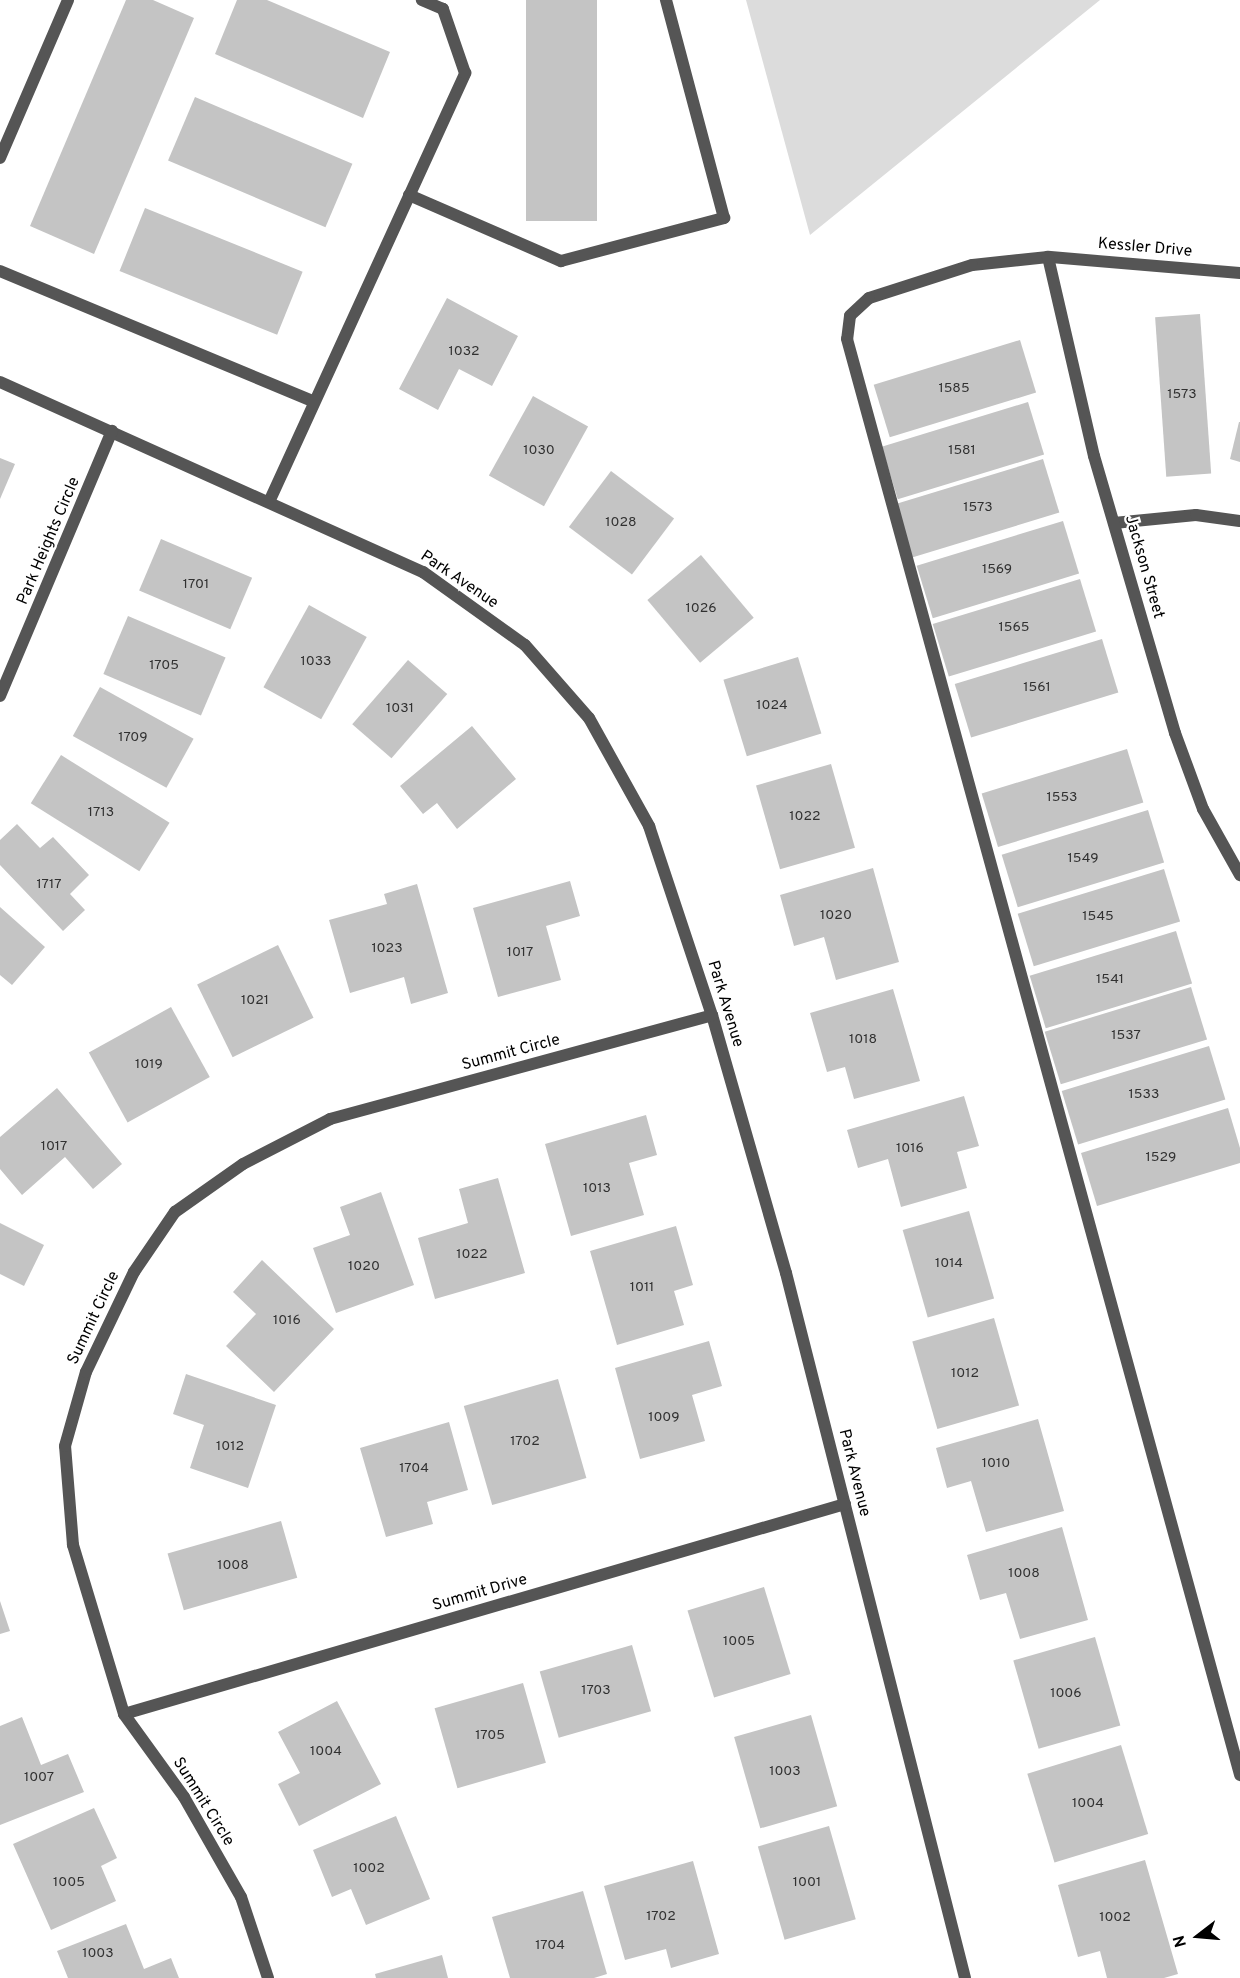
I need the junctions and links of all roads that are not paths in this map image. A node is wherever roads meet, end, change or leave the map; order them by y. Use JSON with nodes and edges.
{"nodes":[{"id":1,"x":68,"y":0,"type":"edge"},
{"id":2,"x":422,"y":0,"type":"edge"},
{"id":3,"x":666,"y":0,"type":"edge"},
{"id":4,"x":0,"y":158,"type":"edge"},
{"id":5,"x":409,"y":195,"type":"junction"},
{"id":6,"x":1048,"y":257,"type":"junction"},
{"id":7,"x":0,"y":271,"type":"edge"},
{"id":8,"x":1240,"y":273,"type":"edge"},
{"id":9,"x":0,"y":382,"type":"edge"},
{"id":10,"x":315,"y":402,"type":"junction"},
{"id":11,"x":112,"y":432,"type":"junction"},
{"id":12,"x":269,"y":502,"type":"junction"},
{"id":13,"x":1240,"y":521,"type":"edge"},
{"id":14,"x":1113,"y":523,"type":"junction"},
{"id":15,"x":0,"y":696,"type":"edge"},
{"id":16,"x":1240,"y":875,"type":"edge"},
{"id":17,"x":712,"y":1015,"type":"junction"},
{"id":18,"x":845,"y":1504,"type":"junction"},
{"id":19,"x":124,"y":1714,"type":"junction"},
{"id":20,"x":1240,"y":1775,"type":"edge"},
{"id":21,"x":268,"y":1978,"type":"edge"},
{"id":22,"x":965,"y":1978,"type":"edge"}],
"edges":[{"from":1,"to":4,"type":"street"},
{"from":2,"to":5,"type":"street"},
{"from":3,"to":5,"type":"street"},
{"from":5,"to":10,"type":"street"},
{"from":6,"to":8,"type":"street","name":"Kessler Drive"},
{"from":6,"to":14,"type":"street","name":"Jackson Street"},
{"from":6,"to":20,"type":"street","name":"Kessler Drive"},
{"from":7,"to":10,"type":"street"},
{"from":9,"to":11,"type":"street","name":"Park Avenue"},
{"from":10,"to":12,"type":"street"},
{"from":11,"to":12,"type":"street","name":"Park Avenue"},
{"from":11,"to":15,"type":"street","name":"Park Heights Circle"},
{"from":12,"to":17,"type":"street","name":"Park Avenue"},
{"from":13,"to":14,"type":"street"},
{"from":14,"to":16,"type":"street","name":"Jackson Street"},
{"from":17,"to":18,"type":"street","name":"Park Avenue"},
{"from":17,"to":19,"type":"street","name":"Summit Circle"},
{"from":18,"to":19,"type":"street","name":"Summit Drive"},
{"from":18,"to":22,"type":"street","name":"Park Avenue"},
{"from":19,"to":21,"type":"street","name":"Summit Circle"}]}
